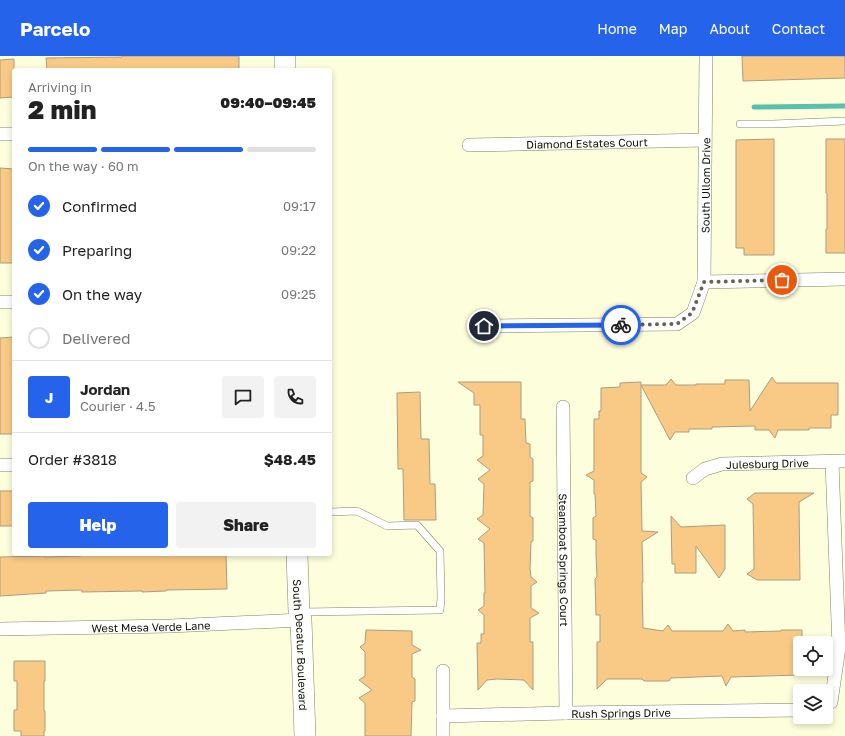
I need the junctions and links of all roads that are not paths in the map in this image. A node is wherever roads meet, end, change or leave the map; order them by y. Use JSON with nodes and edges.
{"nodes":[{"id":1,"x":285,"y":56,"type":"edge"},
{"id":2,"x":706,"y":56,"type":"edge"},
{"id":3,"x":285,"y":68,"type":"edge"},
{"id":4,"x":845,"y":121,"type":"edge"},
{"id":5,"x":740,"y":124,"type":"dead end"},
{"id":6,"x":0,"y":134,"type":"edge"},
{"id":7,"x":12,"y":134,"type":"edge"},
{"id":8,"x":704,"y":140,"type":"junction"},
{"id":9,"x":469,"y":145,"type":"dead end"},
{"id":10,"x":845,"y":279,"type":"edge"},
{"id":11,"x":704,"y":282,"type":"junction"},
{"id":12,"x":0,"y":302,"type":"edge"},
{"id":13,"x":12,"y":302,"type":"edge"},
{"id":14,"x":484,"y":326,"type":"dead end"},
{"id":15,"x":564,"y":407,"type":"dead end"},
{"id":16,"x":838,"y":462,"type":"edge"},
{"id":17,"x":12,"y":465,"type":"edge"},
{"id":18,"x":0,"y":466,"type":"edge"},
{"id":19,"x":693,"y":478,"type":"dead end"},
{"id":20,"x":332,"y":512,"type":"edge"},
{"id":21,"x":297,"y":556,"type":"edge"},
{"id":22,"x":300,"y":616,"type":"junction"},
{"id":23,"x":0,"y":629,"type":"edge"},
{"id":24,"x":443,"y":671,"type":"dead end"},
{"id":25,"x":832,"y":684,"type":"edge"},
{"id":26,"x":793,"y":710,"type":"edge"},
{"id":27,"x":566,"y":713,"type":"junction"},
{"id":28,"x":443,"y":716,"type":"junction"},
{"id":29,"x":304,"y":736,"type":"edge"},
{"id":30,"x":443,"y":736,"type":"edge"}],
"edges":[{"from":1,"to":3,"type":"main road"},
{"from":2,"to":8,"type":"street","name":"South Ullom Drive"},
{"from":4,"to":5,"type":"lane"},
{"from":6,"to":7,"type":"street"},
{"from":8,"to":9,"type":"street","name":"Diamond Estates Court"},
{"from":8,"to":11,"type":"street","name":"South Ullom Drive"},
{"from":10,"to":11,"type":"street"},
{"from":11,"to":14,"type":"street","name":"South Ullom Drive"},
{"from":12,"to":13,"type":"street"},
{"from":15,"to":27,"type":"street","name":"Steamboat Springs Court"},
{"from":16,"to":19,"type":"street","name":"Julesburg Drive"},
{"from":16,"to":25,"type":"street"},
{"from":17,"to":18,"type":"street"},
{"from":20,"to":22,"type":"lane"},
{"from":21,"to":22,"type":"main road","name":"South Decatur Boulevard"},
{"from":22,"to":23,"type":"street","name":"West Mesa Verde Lane"},
{"from":22,"to":29,"type":"main road","name":"South Decatur Boulevard"},
{"from":24,"to":28,"type":"street"},
{"from":26,"to":27,"type":"street","name":"Rush Springs Drive"},
{"from":27,"to":28,"type":"street","name":"Rush Springs Drive"},
{"from":28,"to":30,"type":"street"}]}
